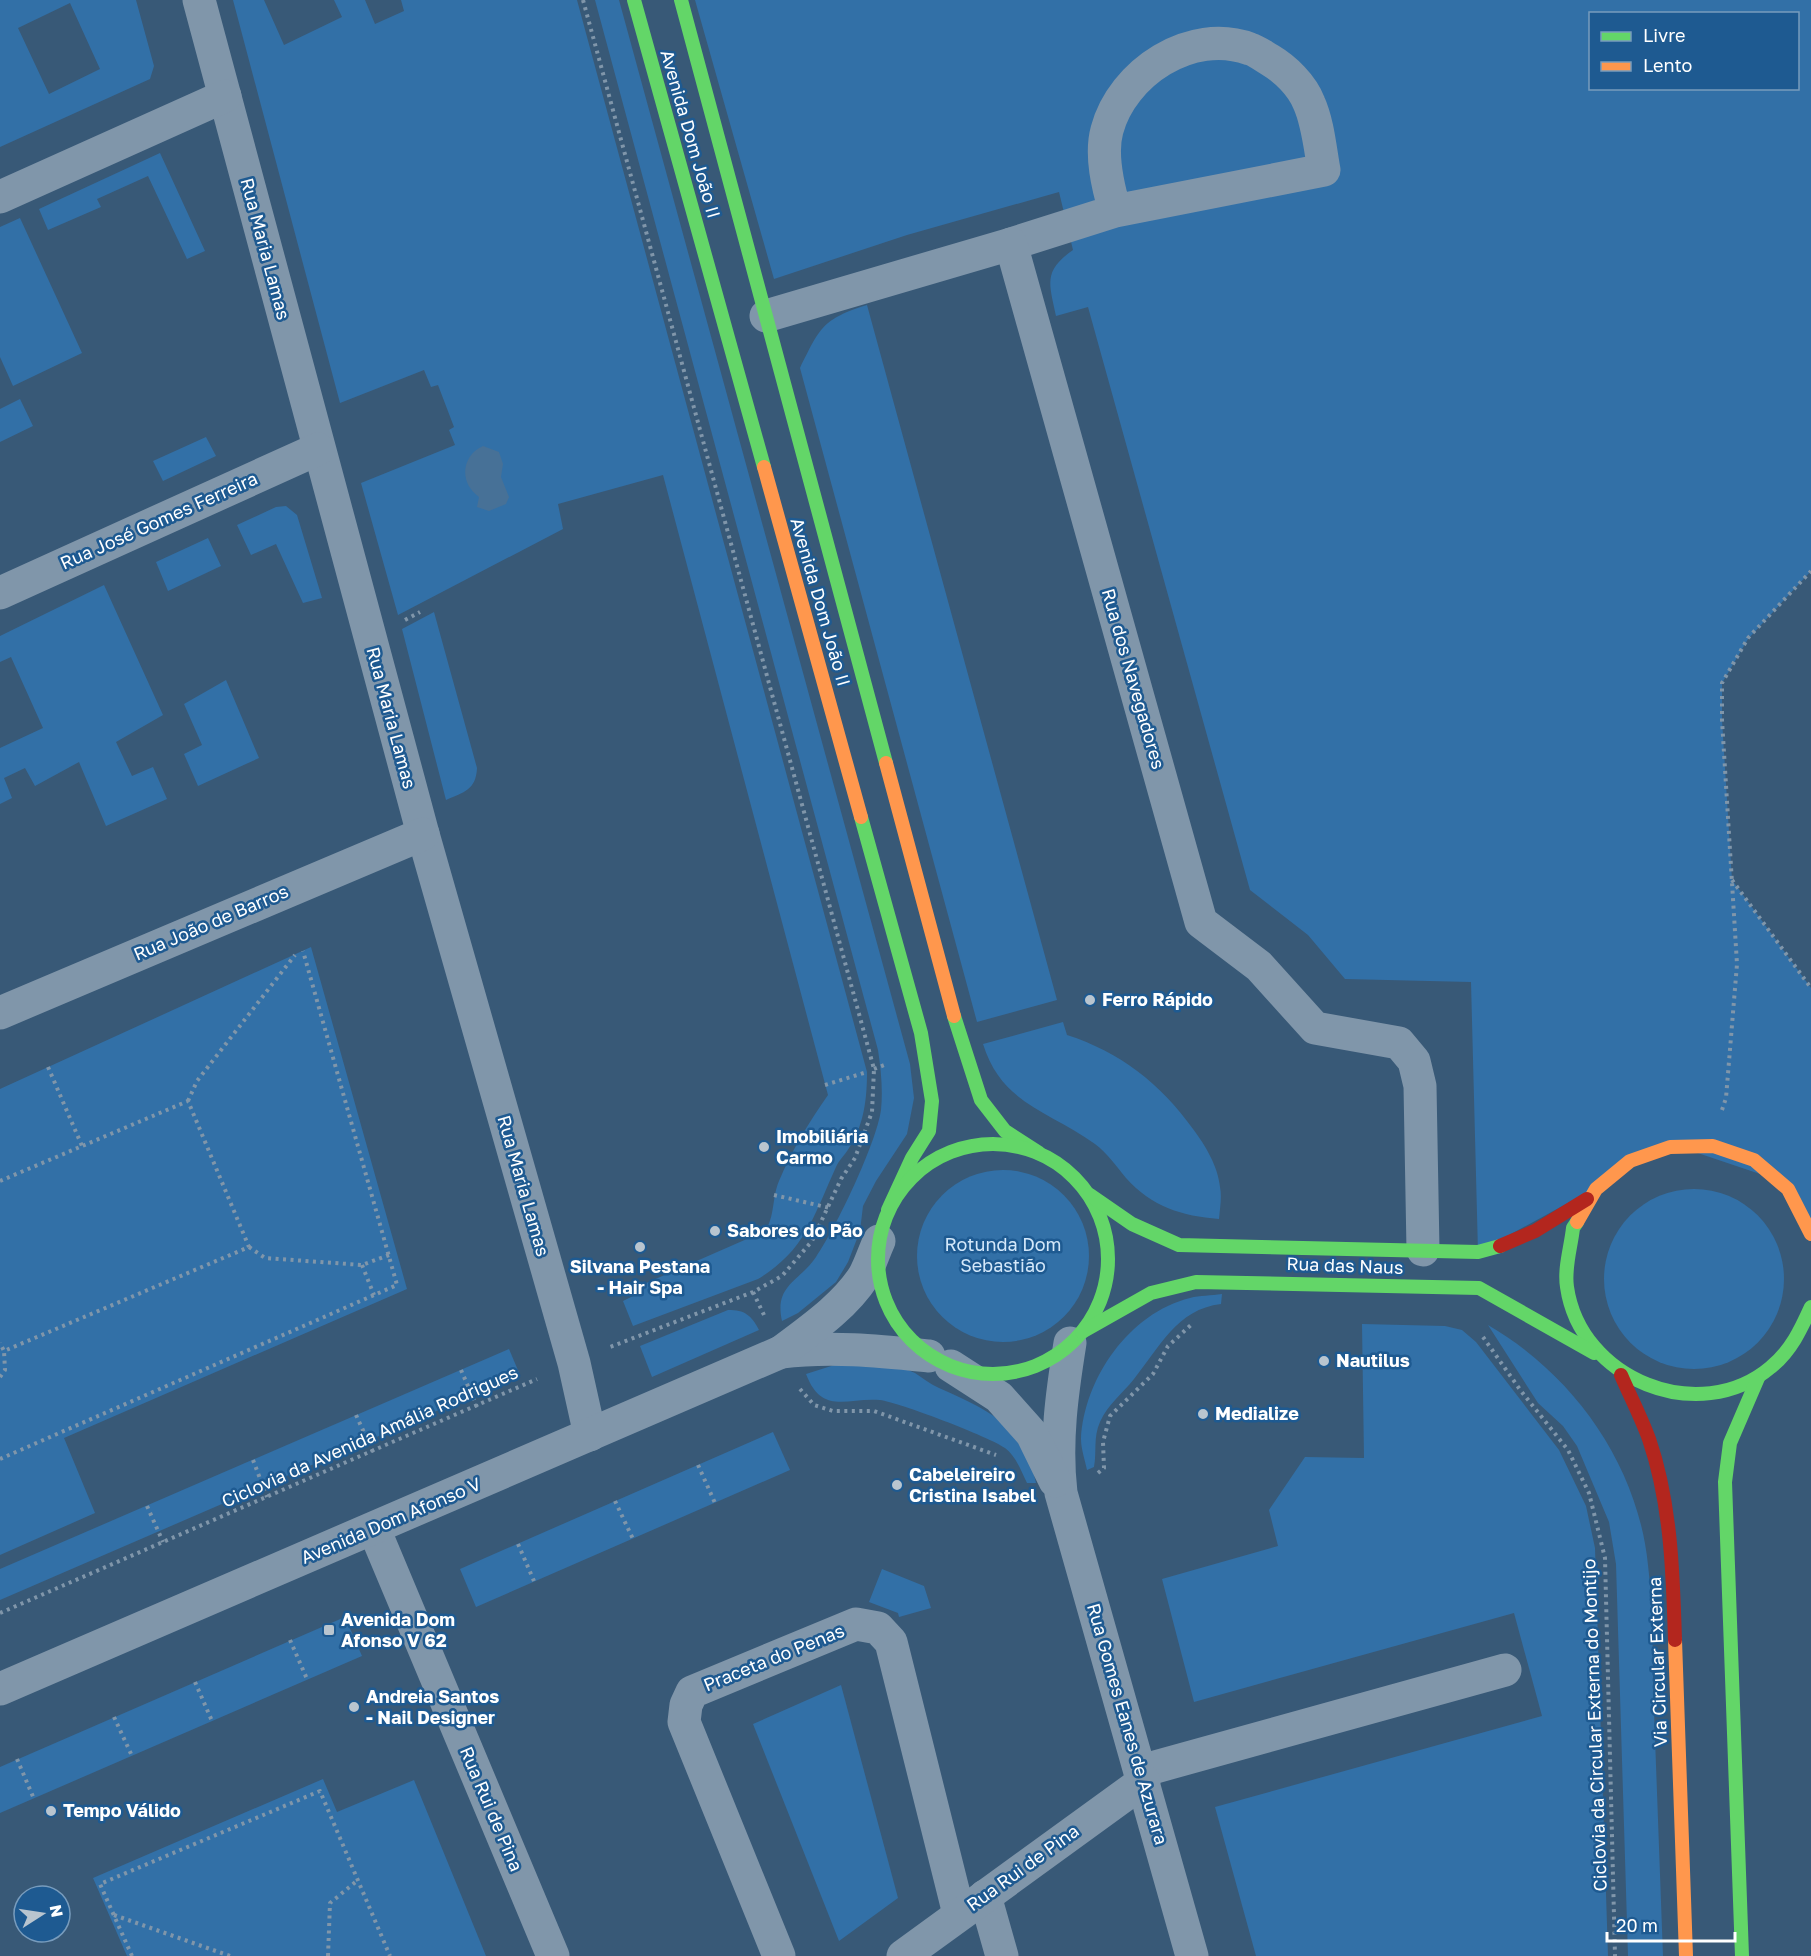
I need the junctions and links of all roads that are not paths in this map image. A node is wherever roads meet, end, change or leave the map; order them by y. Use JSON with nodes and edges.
{"nodes":[{"id":1,"x":198,"y":0,"type":"edge"},
{"id":2,"x":634,"y":0,"type":"edge"},
{"id":3,"x":681,"y":0,"type":"edge"},
{"id":4,"x":225,"y":96,"type":"junction"},
{"id":5,"x":0,"y":198,"type":"edge"},
{"id":6,"x":1115,"y":211,"type":"junction"},
{"id":7,"x":1011,"y":244,"type":"junction"},
{"id":8,"x":766,"y":316,"type":"junction"},
{"id":9,"x":318,"y":449,"type":"junction"},
{"id":10,"x":0,"y":593,"type":"edge"},
{"id":11,"x":423,"y":834,"type":"junction"},
{"id":12,"x":0,"y":1012,"type":"edge"},
{"id":13,"x":1039,"y":1153,"type":"junction"},
{"id":14,"x":1088,"y":1193,"type":"junction"},
{"id":15,"x":1588,"y":1198,"type":"junction"},
{"id":16,"x":888,"y":1210,"type":"junction"},
{"id":17,"x":1811,"y":1234,"type":"edge"},
{"id":18,"x":879,"y":1241,"type":"junction"},
{"id":19,"x":1424,"y":1250,"type":"junction"},
{"id":20,"x":1811,"y":1307,"type":"edge"},
{"id":21,"x":1076,"y":1337,"type":"junction"},
{"id":22,"x":781,"y":1352,"type":"junction"},
{"id":23,"x":1600,"y":1357,"type":"junction"},
{"id":24,"x":940,"y":1361,"type":"junction"},
{"id":25,"x":1621,"y":1375,"type":"junction"},
{"id":26,"x":1758,"y":1378,"type":"junction"},
{"id":27,"x":590,"y":1435,"type":"junction"},
{"id":28,"x":1061,"y":1493,"type":"junction"},
{"id":29,"x":374,"y":1529,"type":"junction"},
{"id":30,"x":1505,"y":1670,"type":"dead end"},
{"id":31,"x":0,"y":1689,"type":"edge"},
{"id":32,"x":1143,"y":1776,"type":"junction"},
{"id":33,"x":972,"y":1905,"type":"junction"},
{"id":34,"x":553,"y":1956,"type":"edge"},
{"id":35,"x":779,"y":1956,"type":"edge"},
{"id":36,"x":903,"y":1956,"type":"edge"},
{"id":37,"x":1002,"y":1956,"type":"edge"},
{"id":38,"x":1192,"y":1956,"type":"edge"},
{"id":39,"x":1686,"y":1956,"type":"edge"},
{"id":40,"x":1742,"y":1956,"type":"edge"}],
"edges":[{"from":1,"to":4,"type":"street","name":"Rua Maria Lamas"},
{"from":2,"to":16,"type":"main road","name":"Avenida Dom João II"},
{"from":3,"to":8,"type":"main road","name":"Avenida Dom João II"},
{"from":4,"to":5,"type":"street"},
{"from":4,"to":9,"type":"street","name":"Rua Maria Lamas"},
{"from":6,"to":6,"type":"street"},
{"from":6,"to":7,"type":"street"},
{"from":7,"to":8,"type":"street"},
{"from":7,"to":19,"type":"street","name":"Rua dos Navegadores"},
{"from":8,"to":13,"type":"main road","name":"Avenida Dom João II"},
{"from":9,"to":10,"type":"street","name":"Rua José Gomes Ferreira"},
{"from":9,"to":11,"type":"street","name":"Rua Maria Lamas"},
{"from":11,"to":12,"type":"street","name":"Rua João de Barros"},
{"from":11,"to":27,"type":"street","name":"Rua Maria Lamas"},
{"from":13,"to":14,"type":"main road"},
{"from":13,"to":16,"type":"main road"},
{"from":14,"to":19,"type":"main road","name":"Rua das Naus"},
{"from":14,"to":21,"type":"main road"},
{"from":15,"to":17,"type":"main road"},
{"from":15,"to":19,"type":"main road","name":"Rua das Naus"},
{"from":15,"to":23,"type":"main road"},
{"from":16,"to":18,"type":"main road"},
{"from":18,"to":22,"type":"street","name":"Avenida Dom Afonso V"},
{"from":18,"to":24,"type":"main road"},
{"from":20,"to":26,"type":"main road"},
{"from":21,"to":23,"type":"main road","name":"Rua das Naus"},
{"from":21,"to":24,"type":"main road","name":"Rua das Naus"},
{"from":21,"to":28,"type":"street","name":"Rua Gomes Eanes de Azurara"},
{"from":22,"to":24,"type":"street","name":"Avenida Dom Afonso V"},
{"from":22,"to":27,"type":"street","name":"Avenida Dom Afonso V"},
{"from":23,"to":25,"type":"main road"},
{"from":24,"to":28,"type":"street","name":"Rua Gomes Eanes de Azurara"},
{"from":25,"to":26,"type":"main road"},
{"from":25,"to":39,"type":"main road","name":"Via Circular Externa"},
{"from":26,"to":40,"type":"main road"},
{"from":27,"to":29,"type":"street","name":"Avenida Dom Afonso V"},
{"from":28,"to":32,"type":"street","name":"Rua Gomes Eanes de Azurara"},
{"from":29,"to":31,"type":"street","name":"Avenida Dom Afonso V"},
{"from":29,"to":34,"type":"street","name":"Rua Rui de Pina"},
{"from":30,"to":32,"type":"street"},
{"from":32,"to":33,"type":"street","name":"Rua Rui de Pina"},
{"from":32,"to":38,"type":"street","name":"Rua Gomes Eanes de Azurara"},
{"from":33,"to":35,"type":"street","name":"Praceta do Penas"},
{"from":33,"to":36,"type":"street","name":"Rua Rui de Pina"},
{"from":33,"to":37,"type":"street","name":"Praceta do Penas"}]}
